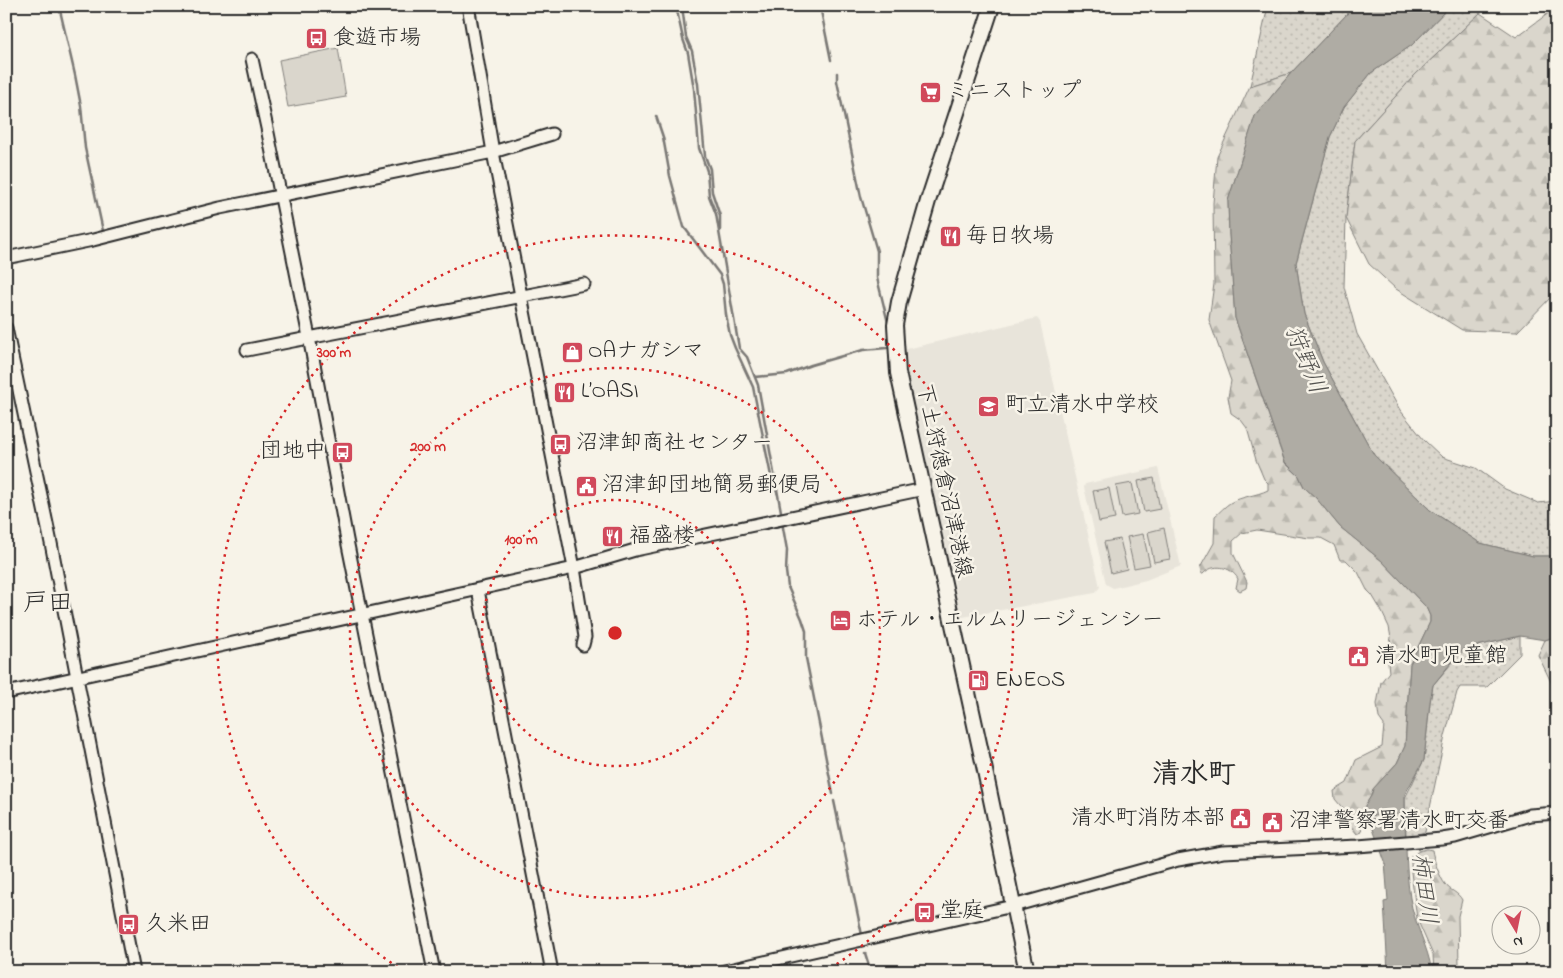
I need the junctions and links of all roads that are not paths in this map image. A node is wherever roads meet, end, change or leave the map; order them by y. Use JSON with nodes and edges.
{"nodes":[{"id":1,"x":992,"y":6,"type":"edge"},
{"id":2,"x":469,"y":11,"type":"dead end"},
{"id":3,"x":252,"y":59,"type":"dead end"},
{"id":4,"x":552,"y":134,"type":"dead end"},
{"id":5,"x":493,"y":152,"type":"junction"},
{"id":6,"x":281,"y":195,"type":"junction"},
{"id":7,"x":6,"y":258,"type":"edge"},
{"id":8,"x":584,"y":284,"type":"dead end"},
{"id":9,"x":522,"y":296,"type":"junction"},
{"id":10,"x":6,"y":328,"type":"edge"},
{"id":11,"x":309,"y":337,"type":"junction"},
{"id":12,"x":247,"y":350,"type":"dead end"},
{"id":13,"x":924,"y":489,"type":"junction"},
{"id":14,"x":574,"y":568,"type":"junction"},
{"id":15,"x":478,"y":590,"type":"junction"},
{"id":16,"x":362,"y":614,"type":"junction"},
{"id":17,"x":583,"y":645,"type":"dead end"},
{"id":18,"x":77,"y":678,"type":"junction"},
{"id":19,"x":6,"y":693,"type":"edge"},
{"id":20,"x":1557,"y":813,"type":"edge"},
{"id":21,"x":1013,"y":906,"type":"junction"},
{"id":22,"x":134,"y":972,"type":"edge"},
{"id":23,"x":434,"y":972,"type":"edge"},
{"id":24,"x":552,"y":972,"type":"edge"},
{"id":25,"x":720,"y":972,"type":"edge"},
{"id":26,"x":1027,"y":972,"type":"edge"}],
"edges":[{"from":1,"to":13,"type":"main road","name":"下土狩徳倉沼津港線"},
{"from":2,"to":5,"type":"street"},
{"from":3,"to":6,"type":"street"},
{"from":4,"to":5,"type":"street"},
{"from":5,"to":6,"type":"street"},
{"from":5,"to":9,"type":"street"},
{"from":6,"to":7,"type":"street"},
{"from":6,"to":11,"type":"street"},
{"from":8,"to":9,"type":"street"},
{"from":9,"to":11,"type":"street"},
{"from":9,"to":14,"type":"street"},
{"from":10,"to":18,"type":"street"},
{"from":11,"to":12,"type":"street"},
{"from":11,"to":16,"type":"street"},
{"from":13,"to":14,"type":"street"},
{"from":13,"to":21,"type":"main road","name":"下土狩徳倉沼津港線"},
{"from":14,"to":15,"type":"street"},
{"from":14,"to":17,"type":"street"},
{"from":15,"to":16,"type":"street"},
{"from":15,"to":24,"type":"street"},
{"from":16,"to":18,"type":"street"},
{"from":16,"to":23,"type":"street"},
{"from":18,"to":19,"type":"street"},
{"from":18,"to":22,"type":"street"},
{"from":20,"to":21,"type":"street"},
{"from":21,"to":25,"type":"street"},
{"from":21,"to":26,"type":"main road","name":"下土狩徳倉沼津港線"}]}
